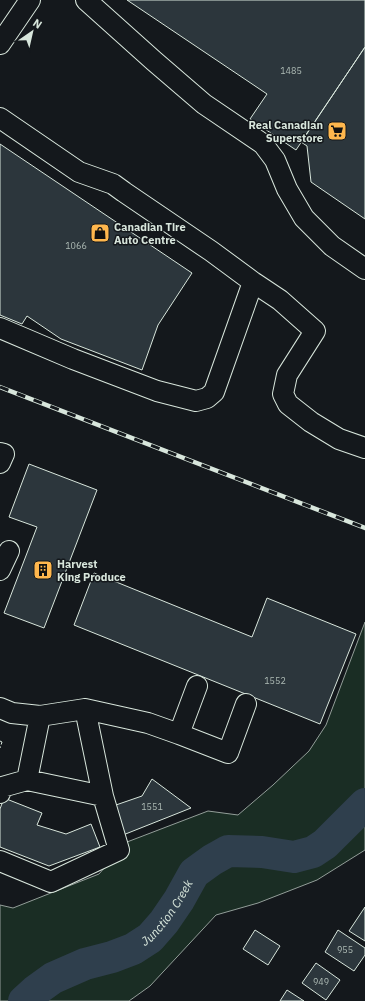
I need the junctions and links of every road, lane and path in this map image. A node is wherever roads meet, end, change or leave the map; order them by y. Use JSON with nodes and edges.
{"nodes":[{"id":1,"x":30,"y":0,"type":"edge"},
{"id":2,"x":86,"y":0,"type":"edge"},
{"id":3,"x":0,"y":44,"type":"edge"},
{"id":4,"x":0,"y":118,"type":"edge"},
{"id":5,"x":365,"y":269,"type":"edge"},
{"id":6,"x":253,"y":282,"type":"junction"},
{"id":7,"x":0,"y":328,"type":"edge"},
{"id":8,"x":365,"y":448,"type":"edge"},
{"id":9,"x":0,"y":453,"type":"edge"},
{"id":10,"x":0,"y":463,"type":"edge"},
{"id":11,"x":9,"y":551,"type":"dead end"},
{"id":12,"x":0,"y":570,"type":"edge"},
{"id":13,"x":197,"y":686,"type":"dead end"},
{"id":14,"x":246,"y":704,"type":"dead end"},
{"id":15,"x":0,"y":708,"type":"edge"},
{"id":16,"x":85,"y":709,"type":"junction"},
{"id":17,"x":40,"y":716,"type":"junction"},
{"id":18,"x":179,"y":734,"type":"junction"},
{"id":19,"x":27,"y":780,"type":"junction"},
{"id":20,"x":0,"y":793,"type":"edge"},
{"id":21,"x":103,"y":796,"type":"junction"},
{"id":22,"x":0,"y":861,"type":"edge"}],
"edges":[{"from":1,"to":3,"type":"street"},
{"from":2,"to":5,"type":"street"},
{"from":4,"to":6,"type":"street"},
{"from":6,"to":7,"type":"street"},
{"from":6,"to":8,"type":"street"},
{"from":9,"to":10,"type":"street"},
{"from":11,"to":12,"type":"street"},
{"from":13,"to":18,"type":"street"},
{"from":14,"to":18,"type":"street"},
{"from":15,"to":17,"type":"street"},
{"from":16,"to":17,"type":"street"},
{"from":16,"to":18,"type":"street"},
{"from":16,"to":21,"type":"street"},
{"from":17,"to":19,"type":"street"},
{"from":19,"to":20,"type":"street"},
{"from":19,"to":21,"type":"street"},
{"from":21,"to":22,"type":"street"}]}
